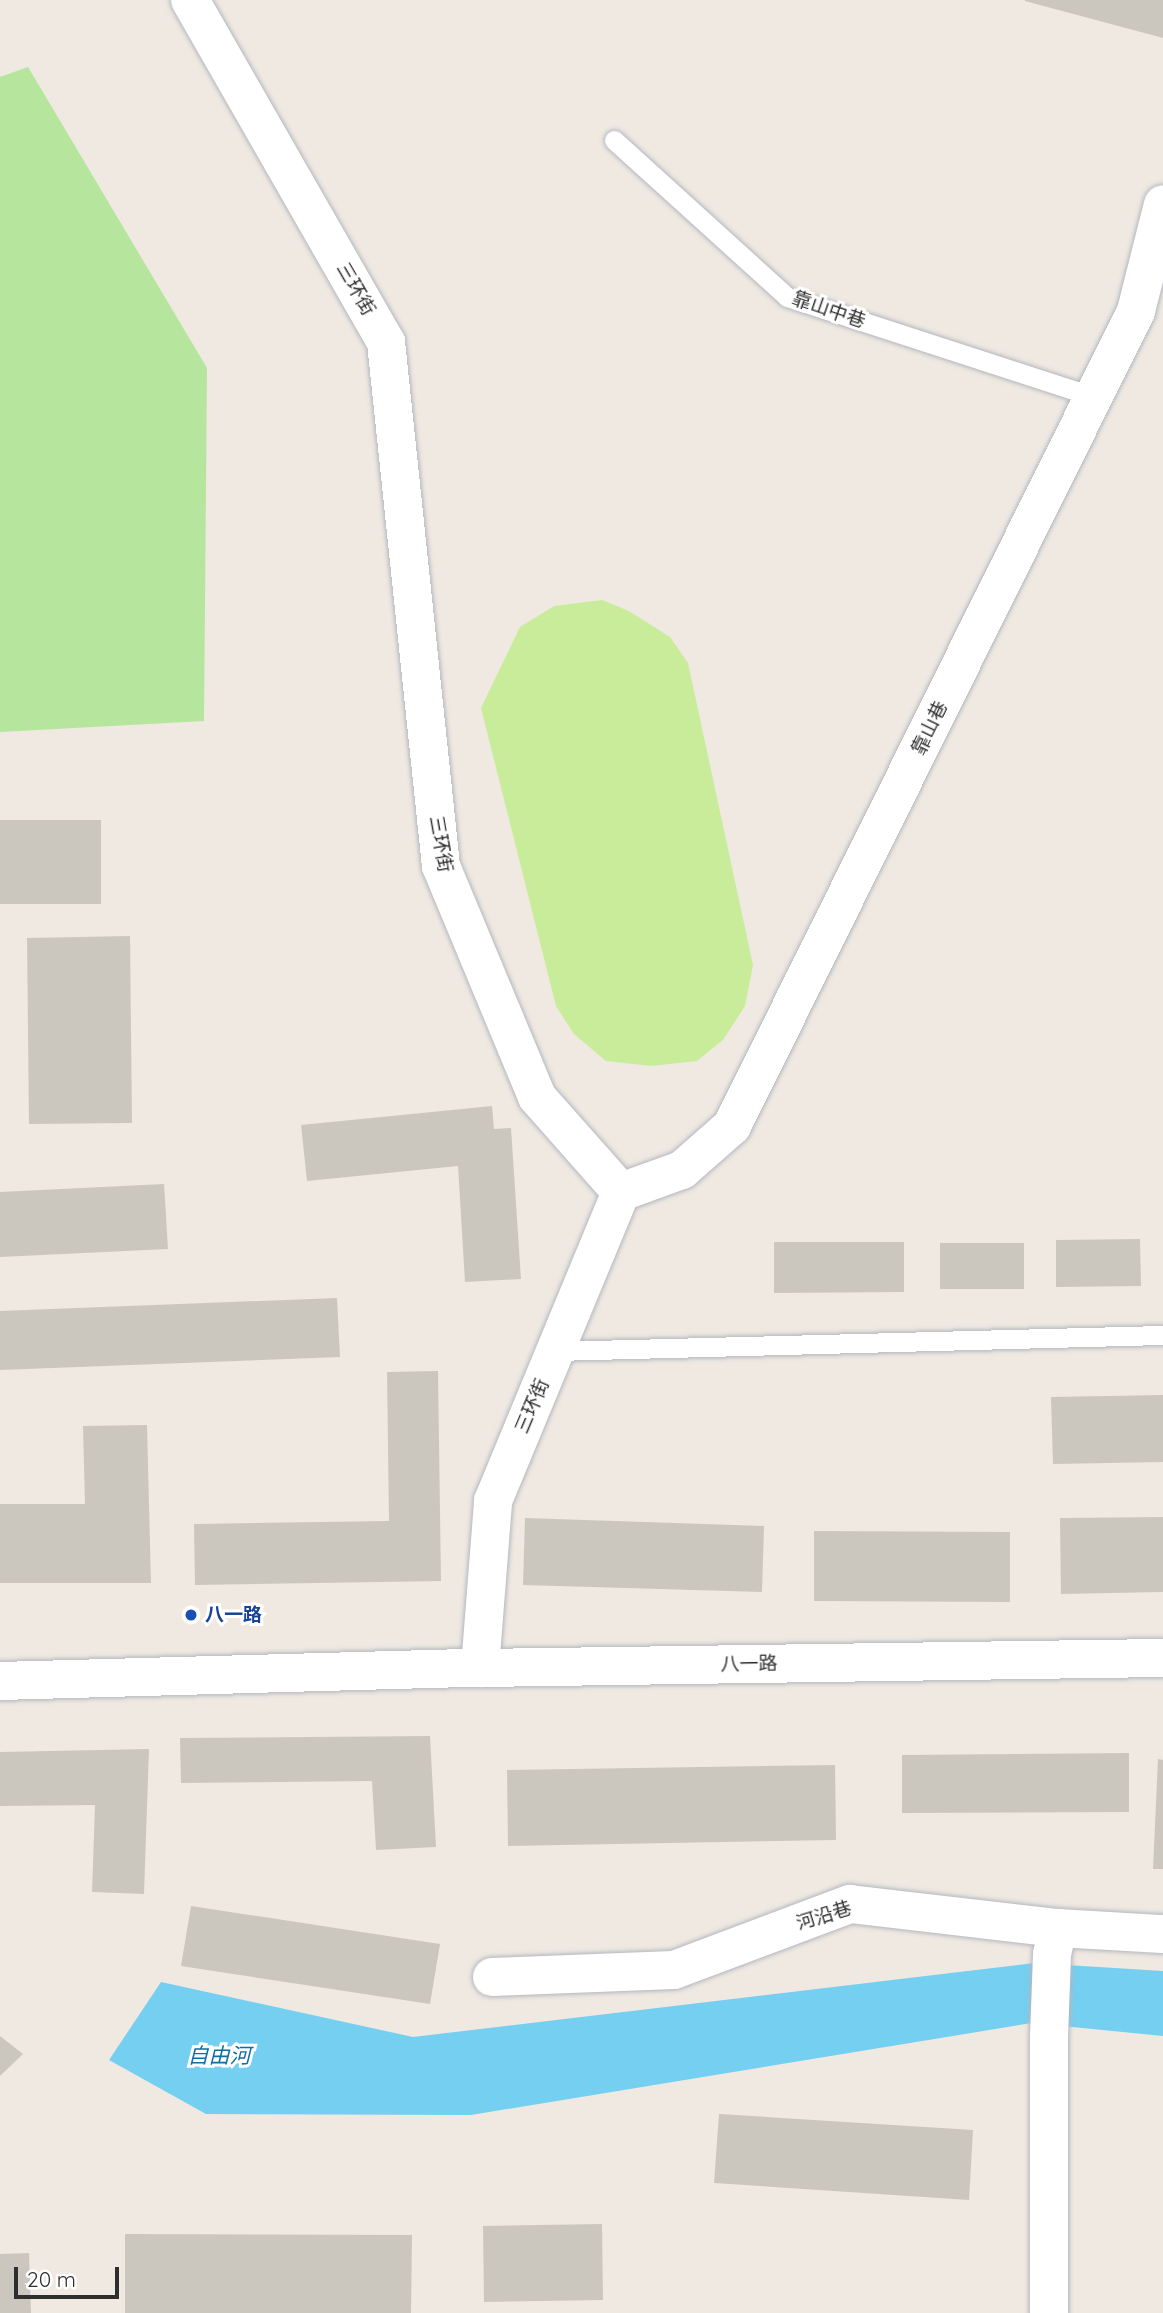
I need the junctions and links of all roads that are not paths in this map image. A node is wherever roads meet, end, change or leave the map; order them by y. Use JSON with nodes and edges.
{"nodes":[{"id":1,"x":190,"y":0,"type":"edge"},
{"id":2,"x":614,"y":140,"type":"dead end"},
{"id":3,"x":1163,"y":204,"type":"edge"},
{"id":4,"x":1094,"y":397,"type":"junction"},
{"id":5,"x":621,"y":1192,"type":"junction"},
{"id":6,"x":1163,"y":1335,"type":"edge"},
{"id":7,"x":555,"y":1351,"type":"junction"},
{"id":8,"x":1163,"y":1658,"type":"edge"},
{"id":9,"x":480,"y":1668,"type":"junction"},
{"id":10,"x":0,"y":1681,"type":"edge"},
{"id":11,"x":1163,"y":1934,"type":"edge"},
{"id":12,"x":1055,"y":1941,"type":"junction"},
{"id":13,"x":492,"y":1977,"type":"dead end"},
{"id":14,"x":1049,"y":2313,"type":"edge"}],
"edges":[{"from":1,"to":5,"type":"street","name":"三环街"},
{"from":2,"to":4,"type":"lane","name":"靠山中巷"},
{"from":3,"to":4,"type":"street","name":"靠山巷"},
{"from":4,"to":5,"type":"street","name":"靠山巷"},
{"from":5,"to":7,"type":"street","name":"三环街"},
{"from":6,"to":7,"type":"lane"},
{"from":7,"to":9,"type":"street","name":"三环街"},
{"from":8,"to":9,"type":"street","name":"八一路"},
{"from":9,"to":10,"type":"street","name":"八一路"},
{"from":11,"to":12,"type":"street","name":"河沿巷"},
{"from":12,"to":13,"type":"street","name":"河沿巷"},
{"from":12,"to":14,"type":"street"}]}
